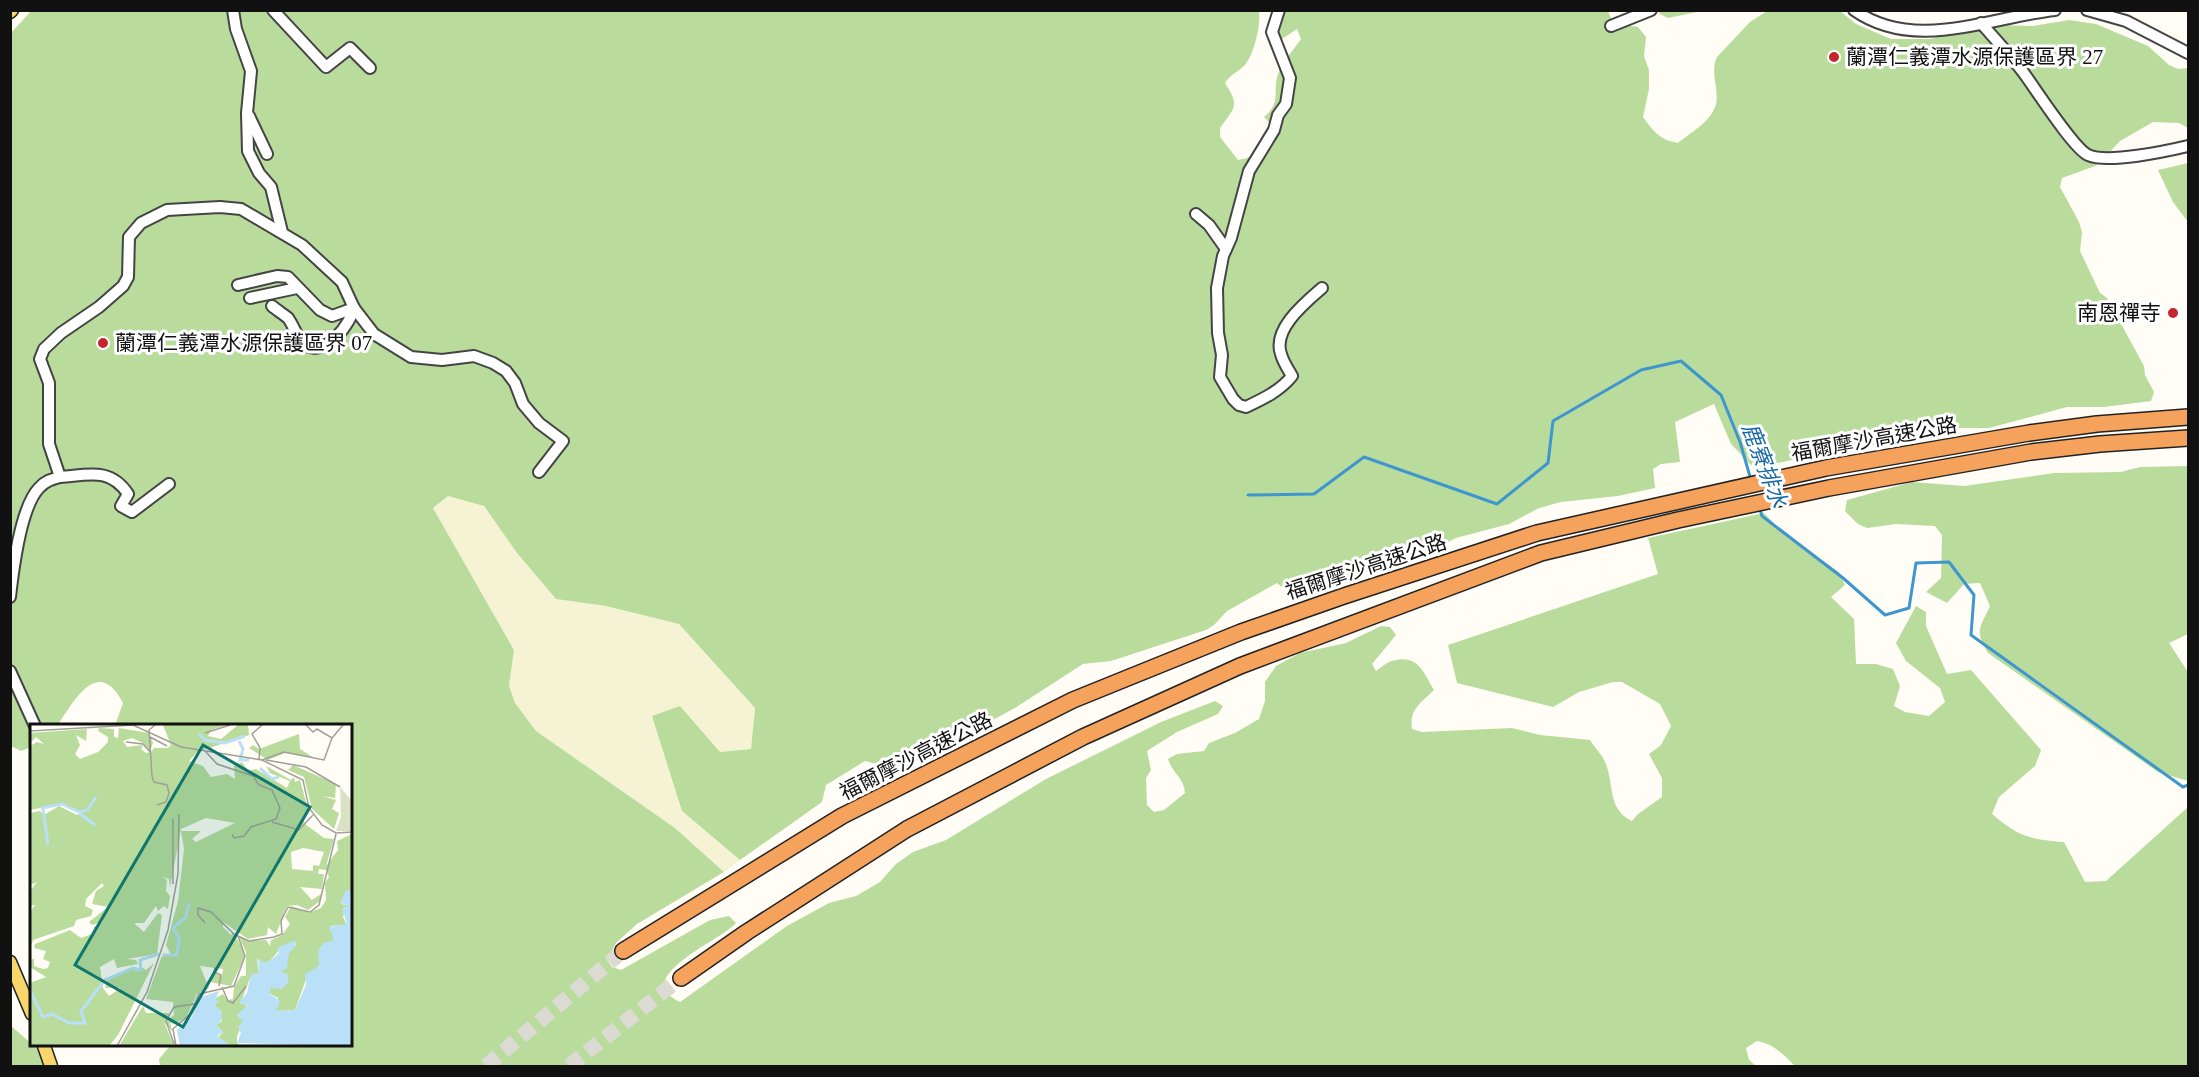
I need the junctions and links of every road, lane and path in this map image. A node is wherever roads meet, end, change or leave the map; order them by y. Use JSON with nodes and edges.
{"nodes":[{"id":1,"x":233,"y":10,"type":"edge"},
{"id":2,"x":273,"y":10,"type":"edge"},
{"id":3,"x":1279,"y":10,"type":"edge"},
{"id":4,"x":1651,"y":10,"type":"edge"},
{"id":5,"x":1854,"y":10,"type":"edge"},
{"id":6,"x":2055,"y":10,"type":"edge"},
{"id":7,"x":2086,"y":10,"type":"edge"},
{"id":8,"x":1981,"y":23,"type":"junction"},
{"id":9,"x":1611,"y":26,"type":"dead end"},
{"id":10,"x":2188,"y":53,"type":"edge"},
{"id":11,"x":370,"y":68,"type":"dead end"},
{"id":12,"x":247,"y":113,"type":"junction"},
{"id":13,"x":2188,"y":146,"type":"edge"},
{"id":14,"x":267,"y":154,"type":"dead end"},
{"id":15,"x":1196,"y":214,"type":"dead end"},
{"id":16,"x":282,"y":232,"type":"junction"},
{"id":17,"x":1226,"y":249,"type":"junction"},
{"id":18,"x":238,"y":285,"type":"dead end"},
{"id":19,"x":297,"y":288,"type":"junction"},
{"id":20,"x":1322,"y":288,"type":"dead end"},
{"id":21,"x":250,"y":298,"type":"dead end"},
{"id":22,"x":272,"y":306,"type":"dead end"},
{"id":23,"x":354,"y":308,"type":"junction"},
{"id":24,"x":2188,"y":417,"type":"edge"},
{"id":25,"x":2188,"y":438,"type":"edge"},
{"id":26,"x":539,"y":472,"type":"dead end"},
{"id":27,"x":60,"y":477,"type":"junction"},
{"id":28,"x":169,"y":484,"type":"dead end"},
{"id":29,"x":10,"y":597,"type":"edge"},
{"id":30,"x":10,"y":671,"type":"edge"},
{"id":31,"x":34,"y":724,"type":"edge"},
{"id":32,"x":623,"y":951,"type":"tunnel mouth"},
{"id":33,"x":10,"y":962,"type":"edge"},
{"id":34,"x":681,"y":978,"type":"tunnel mouth"},
{"id":35,"x":30,"y":1009,"type":"edge"},
{"id":36,"x":44,"y":1047,"type":"edge"},
{"id":37,"x":51,"y":1066,"type":"edge"}],
"edges":[{"from":1,"to":12,"type":"street"},
{"from":2,"to":11,"type":"street"},
{"from":3,"to":17,"type":"street"},
{"from":4,"to":9,"type":"street"},
{"from":5,"to":8,"type":"street"},
{"from":6,"to":8,"type":"street"},
{"from":7,"to":10,"type":"street"},
{"from":8,"to":13,"type":"street"},
{"from":12,"to":14,"type":"street"},
{"from":12,"to":16,"type":"street"},
{"from":15,"to":17,"type":"street"},
{"from":16,"to":23,"type":"street"},
{"from":16,"to":27,"type":"street"},
{"from":17,"to":20,"type":"street"},
{"from":18,"to":19,"type":"street"},
{"from":19,"to":21,"type":"street"},
{"from":19,"to":23,"type":"street"},
{"from":22,"to":23,"type":"street"},
{"from":23,"to":26,"type":"street"},
{"from":24,"to":32,"type":"highway","name":"福爾摩沙高速公路"},
{"from":25,"to":34,"type":"highway","name":"福爾摩沙高速公路"},
{"from":27,"to":28,"type":"street"},
{"from":27,"to":29,"type":"street"},
{"from":30,"to":31,"type":"street"},
{"from":33,"to":35,"type":"main road"},
{"from":36,"to":37,"type":"main road"}]}
